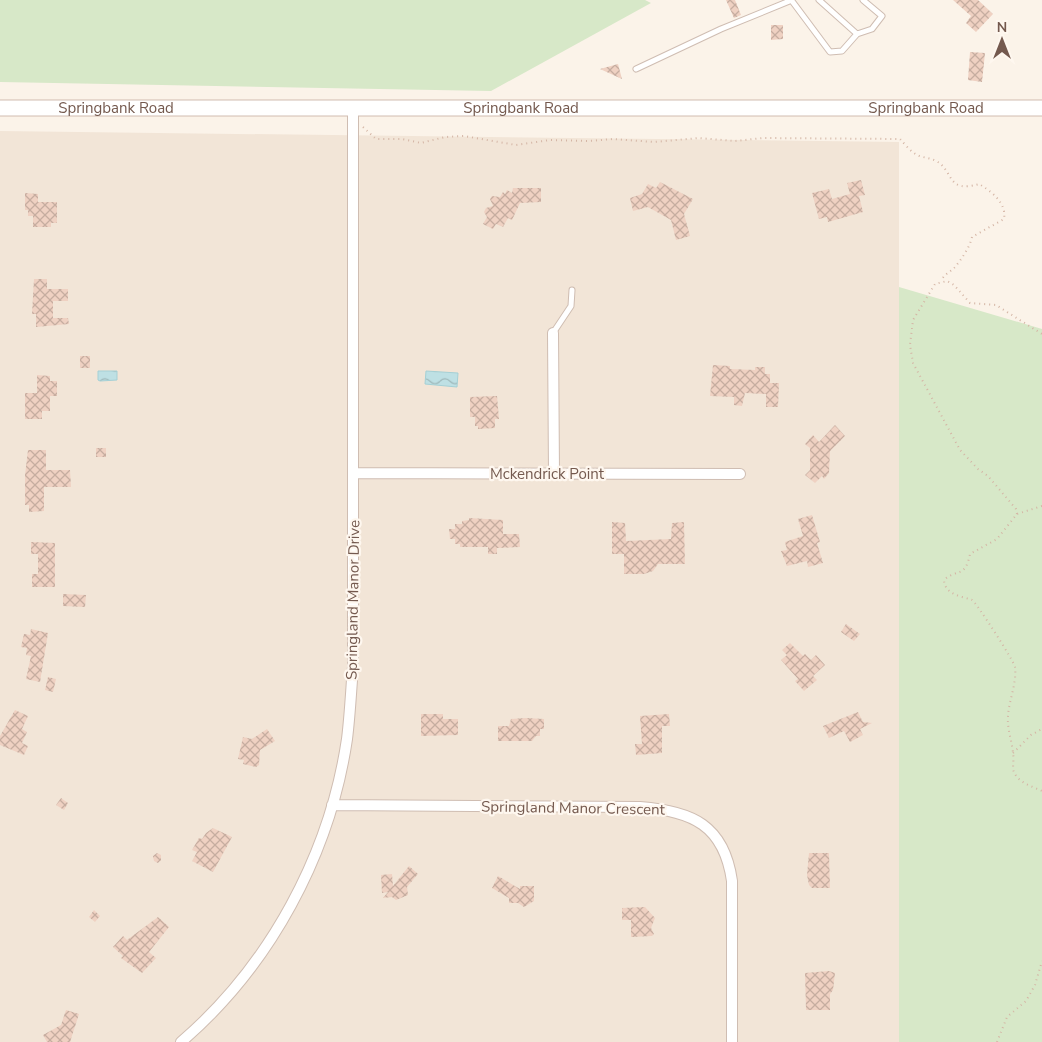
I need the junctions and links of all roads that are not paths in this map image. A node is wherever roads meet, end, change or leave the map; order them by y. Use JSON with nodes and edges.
{"nodes":[{"id":1,"x":792,"y":0,"type":"edge"},
{"id":2,"x":819,"y":0,"type":"edge"},
{"id":3,"x":863,"y":0,"type":"edge"},
{"id":4,"x":857,"y":34,"type":"junction"},
{"id":5,"x":636,"y":69,"type":"dead end"},
{"id":6,"x":0,"y":108,"type":"edge"},
{"id":7,"x":1042,"y":108,"type":"edge"},
{"id":8,"x":352,"y":113,"type":"junction"},
{"id":9,"x":572,"y":290,"type":"dead end"},
{"id":10,"x":553,"y":333,"type":"joint"},
{"id":11,"x":354,"y":474,"type":"junction"},
{"id":12,"x":554,"y":474,"type":"junction"},
{"id":13,"x":740,"y":474,"type":"dead end"},
{"id":14,"x":332,"y":805,"type":"junction"},
{"id":15,"x":182,"y":1042,"type":"edge"},
{"id":16,"x":732,"y":1042,"type":"edge"}],
"edges":[{"from":1,"to":4,"type":"lane"},
{"from":1,"to":5,"type":"lane"},
{"from":2,"to":4,"type":"lane"},
{"from":3,"to":4,"type":"lane"},
{"from":6,"to":8,"type":"street","name":"Springbank Road"},
{"from":7,"to":8,"type":"street","name":"Springbank Road"},
{"from":8,"to":11,"type":"street","name":"Springland Manor Drive"},
{"from":9,"to":10,"type":"lane"},
{"from":10,"to":12,"type":"street"},
{"from":11,"to":12,"type":"street","name":"Mckendrick Point"},
{"from":11,"to":14,"type":"street","name":"Springland Manor Drive"},
{"from":12,"to":13,"type":"street","name":"Mckendrick Point"},
{"from":14,"to":15,"type":"street","name":"Springland Manor Drive"},
{"from":14,"to":16,"type":"street","name":"Springland Manor Crescent"}]}
